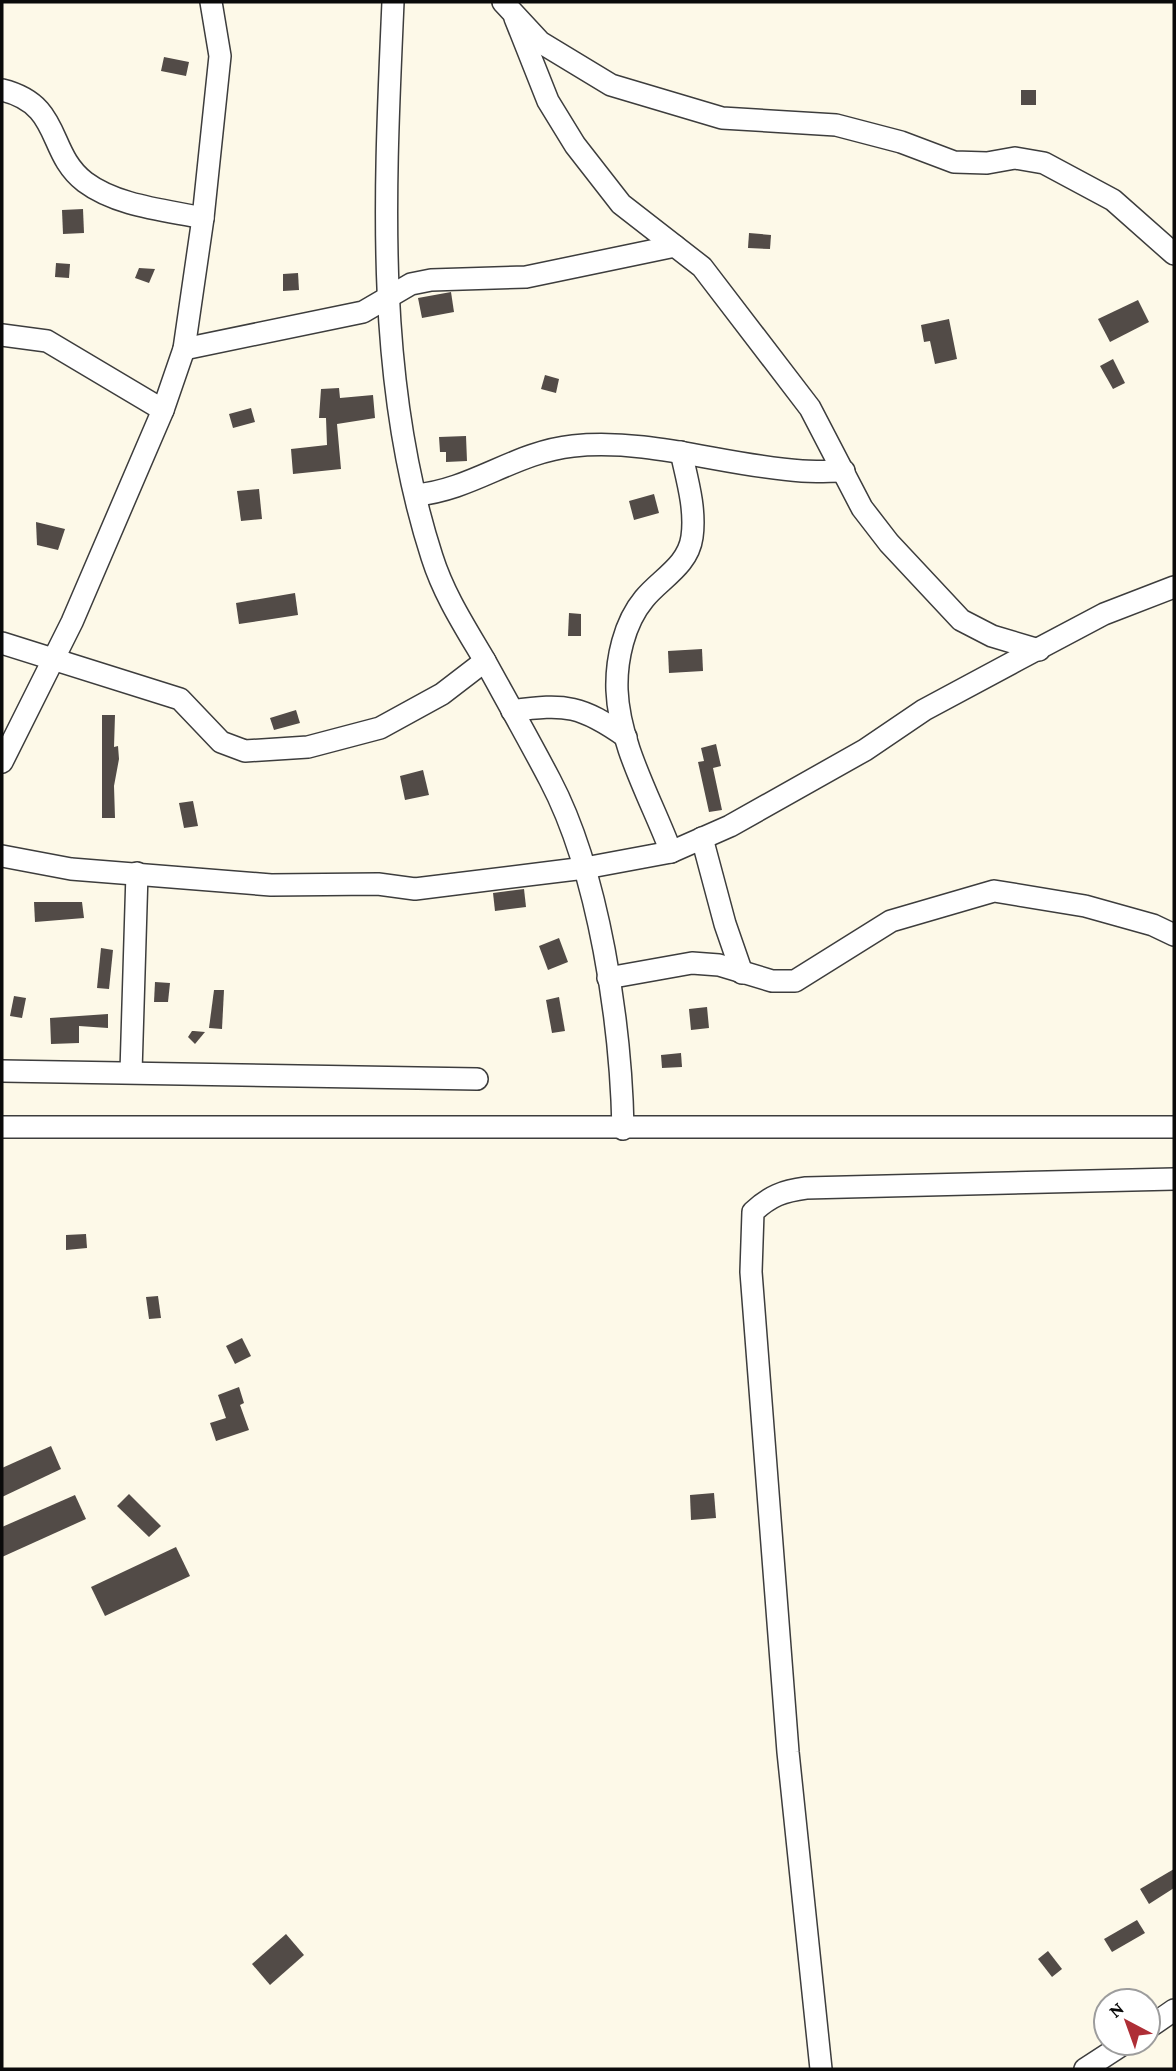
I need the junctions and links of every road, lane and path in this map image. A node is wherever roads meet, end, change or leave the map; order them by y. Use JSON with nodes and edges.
{"nodes":[{"id":1,"x":211,"y":2,"type":"edge"},
{"id":2,"x":393,"y":2,"type":"edge"},
{"id":3,"x":509,"y":10,"type":"edge"},
{"id":4,"x":2,"y":90,"type":"edge"},
{"id":5,"x":204,"y":218,"type":"junction"},
{"id":6,"x":674,"y":246,"type":"junction"},
{"id":7,"x":1174,"y":254,"type":"edge"},
{"id":8,"x":390,"y":295,"type":"junction"},
{"id":9,"x":2,"y":335,"type":"edge"},
{"id":10,"x":184,"y":349,"type":"junction"},
{"id":11,"x":163,"y":410,"type":"junction"},
{"id":12,"x":681,"y":452,"type":"junction"},
{"id":13,"x":844,"y":471,"type":"junction"},
{"id":14,"x":416,"y":495,"type":"junction"},
{"id":15,"x":1174,"y":587,"type":"edge"},
{"id":16,"x":2,"y":643,"type":"edge"},
{"id":17,"x":1039,"y":650,"type":"junction"},
{"id":18,"x":51,"y":660,"type":"junction"},
{"id":19,"x":485,"y":661,"type":"junction"},
{"id":20,"x":512,"y":711,"type":"junction"},
{"id":21,"x":626,"y":737,"type":"junction"},
{"id":22,"x":2,"y":762,"type":"edge"},
{"id":23,"x":702,"y":838,"type":"junction"},
{"id":24,"x":671,"y":852,"type":"junction"},
{"id":25,"x":2,"y":856,"type":"edge"},
{"id":26,"x":584,"y":868,"type":"junction"},
{"id":27,"x":137,"y":873,"type":"junction"},
{"id":28,"x":1174,"y":935,"type":"edge"},
{"id":29,"x":742,"y":973,"type":"junction"},
{"id":30,"x":608,"y":978,"type":"junction"},
{"id":31,"x":2,"y":1071,"type":"edge"},
{"id":32,"x":131,"y":1072,"type":"junction"},
{"id":33,"x":477,"y":1079,"type":"dead end"},
{"id":34,"x":2,"y":1127,"type":"edge"},
{"id":35,"x":1174,"y":1127,"type":"edge"},
{"id":36,"x":623,"y":1129,"type":"junction"},
{"id":37,"x":1174,"y":1180,"type":"edge"},
{"id":38,"x":1103,"y":2057,"type":"edge"},
{"id":39,"x":821,"y":2069,"type":"edge"},
{"id":40,"x":1085,"y":2069,"type":"edge"}],
"edges":[{"from":1,"to":5,"type":"street"},
{"from":2,"to":8,"type":"street"},
{"from":3,"to":6,"type":"street"},
{"from":3,"to":7,"type":"street"},
{"from":4,"to":5,"type":"street"},
{"from":5,"to":10,"type":"street"},
{"from":6,"to":8,"type":"street"},
{"from":6,"to":13,"type":"street"},
{"from":8,"to":10,"type":"street"},
{"from":8,"to":14,"type":"street"},
{"from":9,"to":11,"type":"street"},
{"from":10,"to":11,"type":"street"},
{"from":11,"to":18,"type":"street"},
{"from":12,"to":13,"type":"street"},
{"from":12,"to":14,"type":"street"},
{"from":12,"to":21,"type":"street"},
{"from":13,"to":17,"type":"street"},
{"from":14,"to":19,"type":"street"},
{"from":15,"to":17,"type":"street"},
{"from":16,"to":18,"type":"street"},
{"from":17,"to":23,"type":"street"},
{"from":18,"to":19,"type":"street"},
{"from":18,"to":22,"type":"street"},
{"from":19,"to":20,"type":"street"},
{"from":20,"to":21,"type":"street"},
{"from":20,"to":26,"type":"street"},
{"from":21,"to":24,"type":"street"},
{"from":23,"to":24,"type":"street"},
{"from":23,"to":29,"type":"street"},
{"from":24,"to":26,"type":"street"},
{"from":25,"to":27,"type":"street"},
{"from":26,"to":27,"type":"street"},
{"from":26,"to":30,"type":"street"},
{"from":27,"to":32,"type":"street"},
{"from":28,"to":29,"type":"street"},
{"from":29,"to":30,"type":"street"},
{"from":30,"to":36,"type":"street"},
{"from":31,"to":32,"type":"street"},
{"from":32,"to":33,"type":"street"},
{"from":34,"to":36,"type":"street"},
{"from":35,"to":36,"type":"street"},
{"from":37,"to":39,"type":"street"},
{"from":38,"to":40,"type":"street"}]}
